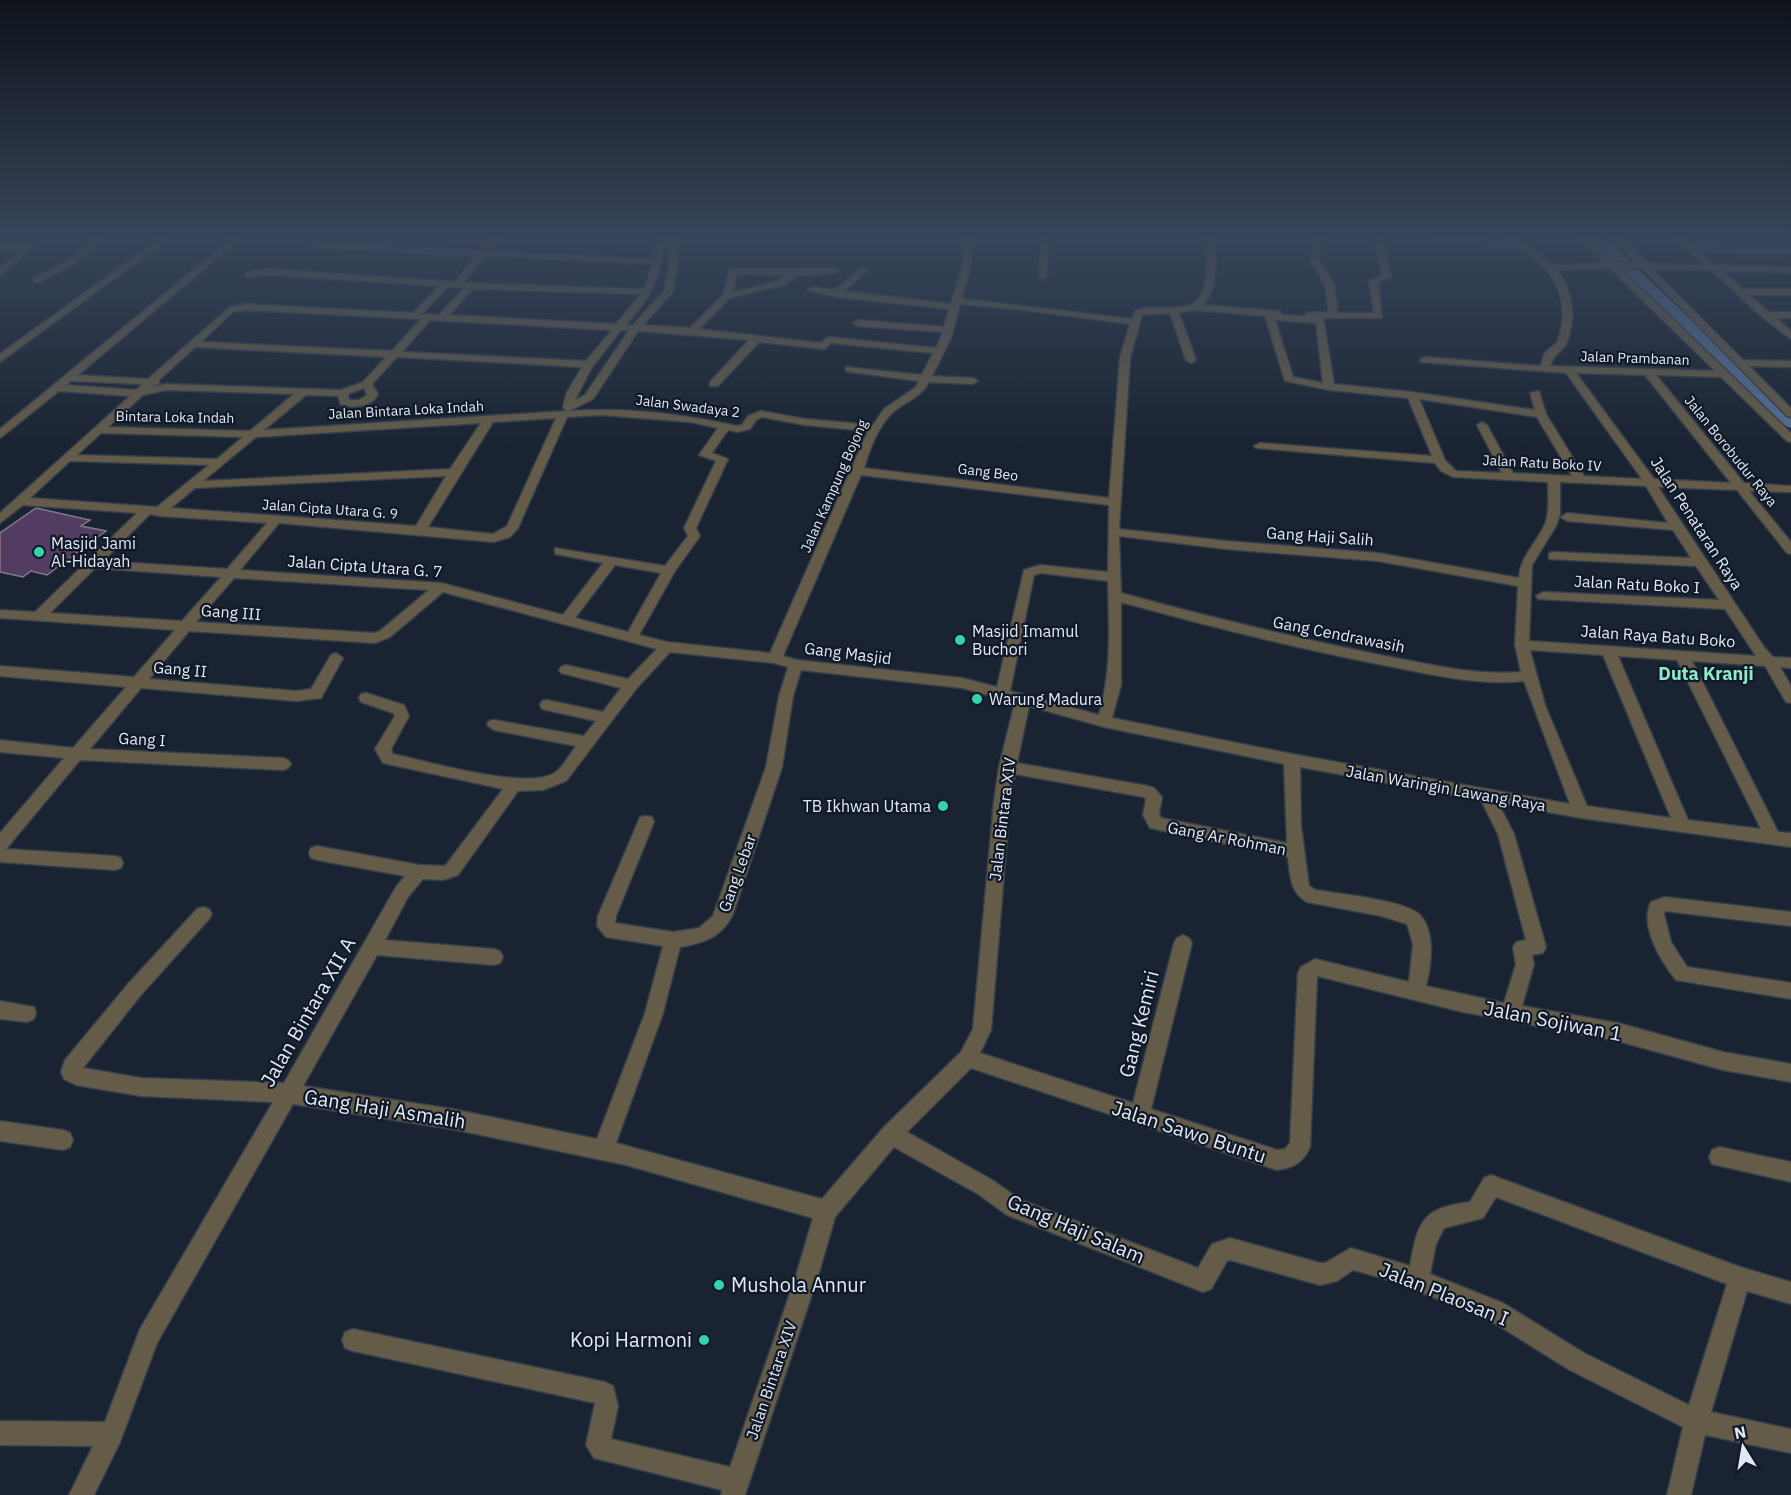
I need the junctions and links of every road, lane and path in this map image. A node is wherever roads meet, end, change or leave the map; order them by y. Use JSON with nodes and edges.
{"nodes":[{"id":1,"x":69,"y":309,"type":"edge"},
{"id":2,"x":154,"y":309,"type":"edge"},
{"id":3,"x":236,"y":309,"type":"edge"},
{"id":4,"x":255,"y":309,"type":"edge"},
{"id":5,"x":422,"y":309,"type":"edge"},
{"id":6,"x":450,"y":309,"type":"edge"},
{"id":7,"x":634,"y":309,"type":"edge"},
{"id":8,"x":652,"y":309,"type":"edge"},
{"id":9,"x":714,"y":309,"type":"edge"},
{"id":10,"x":953,"y":309,"type":"edge"},
{"id":11,"x":1042,"y":309,"type":"edge"},
{"id":12,"x":1173,"y":309,"type":"joint"},
{"id":13,"x":1214,"y":309,"type":"edge"},
{"id":14,"x":1333,"y":309,"type":"edge"},
{"id":15,"x":1378,"y":309,"type":"edge"},
{"id":16,"x":1567,"y":309,"type":"edge"},
{"id":17,"x":1657,"y":309,"type":"edge"},
{"id":18,"x":1685,"y":309,"type":"edge"},
{"id":19,"x":1758,"y":309,"type":"edge"},
{"id":20,"x":1765,"y":315,"type":"junction"},
{"id":21,"x":1791,"y":315,"type":"edge"},
{"id":22,"x":415,"y":316,"type":"junction"},
{"id":23,"x":1334,"y":316,"type":"junction"},
{"id":24,"x":442,"y":317,"type":"junction"},
{"id":25,"x":427,"y":318,"type":"junction"},
{"id":26,"x":1133,"y":322,"type":"junction"},
{"id":27,"x":858,"y":323,"type":"dead end"},
{"id":28,"x":620,"y":326,"type":"junction"},
{"id":29,"x":637,"y":326,"type":"junction"},
{"id":30,"x":948,"y":330,"type":"junction"},
{"id":31,"x":692,"y":331,"type":"junction"},
{"id":32,"x":1791,"y":336,"type":"edge"},
{"id":33,"x":757,"y":338,"type":"junction"},
{"id":34,"x":191,"y":344,"type":"junction"},
{"id":35,"x":939,"y":351,"type":"junction"},
{"id":36,"x":393,"y":356,"type":"junction"},
{"id":37,"x":0,"y":359,"type":"edge"},
{"id":38,"x":1191,"y":360,"type":"dead end"},
{"id":39,"x":1425,"y":360,"type":"dead end"},
{"id":40,"x":1739,"y":363,"type":"junction"},
{"id":41,"x":590,"y":364,"type":"junction"},
{"id":42,"x":1791,"y":364,"type":"edge"},
{"id":43,"x":850,"y":369,"type":"dead end"},
{"id":44,"x":1544,"y":369,"type":"junction"},
{"id":45,"x":1568,"y":369,"type":"junction"},
{"id":46,"x":1648,"y":372,"type":"junction"},
{"id":47,"x":1725,"y":374,"type":"junction"},
{"id":48,"x":72,"y":378,"type":"junction"},
{"id":49,"x":926,"y":379,"type":"junction"},
{"id":50,"x":150,"y":381,"type":"junction"},
{"id":51,"x":973,"y":381,"type":"dead end"},
{"id":52,"x":367,"y":384,"type":"junction"},
{"id":53,"x":714,"y":384,"type":"dead end"},
{"id":54,"x":166,"y":387,"type":"junction"},
{"id":55,"x":1329,"y":387,"type":"junction"},
{"id":56,"x":60,"y":388,"type":"junction"},
{"id":57,"x":306,"y":390,"type":"junction"},
{"id":58,"x":137,"y":393,"type":"junction"},
{"id":59,"x":342,"y":393,"type":"junction"},
{"id":60,"x":1535,"y":393,"type":"dead end"},
{"id":61,"x":1412,"y":395,"type":"junction"},
{"id":62,"x":1541,"y":414,"type":"junction"},
{"id":63,"x":1791,"y":414,"type":"edge"},
{"id":64,"x":562,"y":416,"type":"junction"},
{"id":65,"x":488,"y":421,"type":"junction"},
{"id":66,"x":1482,"y":425,"type":"dead end"},
{"id":67,"x":725,"y":426,"type":"junction"},
{"id":68,"x":875,"y":428,"type":"junction"},
{"id":69,"x":98,"y":430,"type":"junction"},
{"id":70,"x":253,"y":434,"type":"junction"},
{"id":71,"x":0,"y":435,"type":"edge"},
{"id":72,"x":1791,"y":439,"type":"edge"},
{"id":73,"x":1260,"y":446,"type":"dead end"},
{"id":74,"x":67,"y":458,"type":"junction"},
{"id":75,"x":1439,"y":460,"type":"junction"},
{"id":76,"x":219,"y":462,"type":"junction"},
{"id":77,"x":857,"y":471,"type":"junction"},
{"id":78,"x":454,"y":472,"type":"junction"},
{"id":79,"x":1509,"y":476,"type":"junction"},
{"id":80,"x":1554,"y":480,"type":"junction"},
{"id":81,"x":1580,"y":480,"type":"junction"},
{"id":82,"x":1649,"y":482,"type":"junction"},
{"id":83,"x":191,"y":485,"type":"junction"},
{"id":84,"x":1741,"y":487,"type":"junction"},
{"id":85,"x":1791,"y":489,"type":"edge"},
{"id":86,"x":20,"y":501,"type":"junction"},
{"id":87,"x":1115,"y":502,"type":"junction"},
{"id":88,"x":152,"y":511,"type":"junction"},
{"id":89,"x":1567,"y":517,"type":"dead end"},
{"id":90,"x":0,"y":519,"type":"edge"},
{"id":91,"x":275,"y":521,"type":"junction"},
{"id":92,"x":1677,"y":527,"type":"junction"},
{"id":93,"x":420,"y":530,"type":"junction"},
{"id":94,"x":1113,"y":532,"type":"junction"},
{"id":95,"x":1791,"y":550,"type":"edge"},
{"id":96,"x":559,"y":551,"type":"dead end"},
{"id":97,"x":1553,"y":556,"type":"dead end"},
{"id":98,"x":612,"y":560,"type":"junction"},
{"id":99,"x":1701,"y":562,"type":"junction"},
{"id":100,"x":90,"y":564,"type":"junction"},
{"id":101,"x":662,"y":569,"type":"dead end"},
{"id":102,"x":229,"y":573,"type":"junction"},
{"id":103,"x":1113,"y":577,"type":"junction"},
{"id":104,"x":1524,"y":583,"type":"junction"},
{"id":105,"x":441,"y":586,"type":"junction"},
{"id":106,"x":1115,"y":596,"type":"junction"},
{"id":107,"x":1543,"y":596,"type":"dead end"},
{"id":108,"x":1729,"y":606,"type":"junction"},
{"id":109,"x":0,"y":614,"type":"edge"},
{"id":110,"x":39,"y":616,"type":"junction"},
{"id":111,"x":568,"y":618,"type":"junction"},
{"id":112,"x":185,"y":626,"type":"junction"},
{"id":113,"x":632,"y":636,"type":"junction"},
{"id":114,"x":1522,"y":645,"type":"junction"},
{"id":115,"x":667,"y":647,"type":"junction"},
{"id":116,"x":1609,"y":652,"type":"junction"},
{"id":117,"x":1682,"y":656,"type":"junction"},
{"id":118,"x":336,"y":658,"type":"dead end"},
{"id":119,"x":775,"y":658,"type":"junction"},
{"id":120,"x":1770,"y":662,"type":"junction"},
{"id":121,"x":1791,"y":663,"type":"edge"},
{"id":122,"x":796,"y":665,"type":"junction"},
{"id":123,"x":566,"y":670,"type":"dead end"},
{"id":124,"x":0,"y":671,"type":"edge"},
{"id":125,"x":1529,"y":676,"type":"junction"},
{"id":126,"x":138,"y":684,"type":"junction"},
{"id":127,"x":631,"y":685,"type":"junction"},
{"id":128,"x":1003,"y":692,"type":"junction"},
{"id":129,"x":366,"y":698,"type":"dead end"},
{"id":130,"x":1791,"y":698,"type":"edge"},
{"id":131,"x":1023,"y":699,"type":"junction"},
{"id":132,"x":547,"y":705,"type":"dead end"},
{"id":133,"x":608,"y":718,"type":"junction"},
{"id":134,"x":1104,"y":722,"type":"junction"},
{"id":135,"x":494,"y":724,"type":"dead end"},
{"id":136,"x":587,"y":742,"type":"junction"},
{"id":137,"x":0,"y":746,"type":"edge"},
{"id":138,"x":78,"y":754,"type":"junction"},
{"id":139,"x":1292,"y":759,"type":"junction"},
{"id":140,"x":283,"y":764,"type":"dead end"},
{"id":141,"x":1008,"y":766,"type":"junction"},
{"id":142,"x":514,"y":785,"type":"junction"},
{"id":143,"x":1486,"y":795,"type":"junction"},
{"id":144,"x":1581,"y":812,"type":"junction"},
{"id":145,"x":646,"y":822,"type":"dead end"},
{"id":146,"x":1683,"y":824,"type":"junction"},
{"id":147,"x":1772,"y":837,"type":"junction"},
{"id":148,"x":1791,"y":840,"type":"edge"},
{"id":149,"x":0,"y":844,"type":"edge"},
{"id":150,"x":1297,"y":852,"type":"junction"},
{"id":151,"x":317,"y":853,"type":"dead end"},
{"id":152,"x":0,"y":855,"type":"edge"},
{"id":153,"x":115,"y":863,"type":"dead end"},
{"id":154,"x":419,"y":872,"type":"junction"},
{"id":155,"x":203,"y":914,"type":"dead end"},
{"id":156,"x":1791,"y":919,"type":"edge"},
{"id":157,"x":673,"y":940,"type":"junction"},
{"id":158,"x":1183,"y":943,"type":"dead end"},
{"id":159,"x":372,"y":947,"type":"junction"},
{"id":160,"x":494,"y":957,"type":"dead end"},
{"id":161,"x":1315,"y":967,"type":"joint"},
{"id":162,"x":1791,"y":991,"type":"edge"},
{"id":163,"x":1416,"y":992,"type":"junction"},
{"id":164,"x":0,"y":1010,"type":"edge"},
{"id":165,"x":27,"y":1013,"type":"dead end"},
{"id":166,"x":1510,"y":1014,"type":"junction"},
{"id":167,"x":968,"y":1058,"type":"junction"},
{"id":168,"x":1791,"y":1073,"type":"edge"},
{"id":169,"x":286,"y":1093,"type":"junction"},
{"id":170,"x":1139,"y":1116,"type":"junction"},
{"id":171,"x":0,"y":1131,"type":"edge"},
{"id":172,"x":891,"y":1134,"type":"junction"},
{"id":173,"x":63,"y":1140,"type":"dead end"},
{"id":174,"x":603,"y":1150,"type":"junction"},
{"id":175,"x":1719,"y":1156,"type":"dead end"},
{"id":176,"x":1791,"y":1172,"type":"edge"},
{"id":177,"x":826,"y":1211,"type":"junction"},
{"id":178,"x":1740,"y":1278,"type":"junction"},
{"id":179,"x":1203,"y":1281,"type":"joint"},
{"id":180,"x":1418,"y":1281,"type":"junction"},
{"id":181,"x":1791,"y":1293,"type":"edge"},
{"id":182,"x":353,"y":1340,"type":"dead end"},
{"id":183,"x":1696,"y":1421,"type":"junction"},
{"id":184,"x":0,"y":1433,"type":"edge"},
{"id":185,"x":112,"y":1434,"type":"junction"},
{"id":186,"x":1791,"y":1441,"type":"edge"},
{"id":187,"x":735,"y":1488,"type":"edge"},
{"id":188,"x":81,"y":1495,"type":"edge"},
{"id":189,"x":1679,"y":1495,"type":"edge"}],
"edges":[{"from":1,"to":37,"type":"street"},
{"from":2,"to":48,"type":"street"},
{"from":3,"to":34,"type":"street"},
{"from":4,"to":22,"type":"street"},
{"from":5,"to":22,"type":"street"},
{"from":6,"to":24,"type":"street"},
{"from":7,"to":28,"type":"street"},
{"from":8,"to":29,"type":"street"},
{"from":9,"to":31,"type":"street"},
{"from":10,"to":30,"type":"street","name":"Jalan Kampung Bojong"},
{"from":11,"to":26,"type":"street"},
{"from":12,"to":26,"type":"street"},
{"from":12,"to":38,"type":"street"},
{"from":13,"to":23,"type":"street"},
{"from":14,"to":23,"type":"street"},
{"from":15,"to":23,"type":"street"},
{"from":16,"to":44,"type":"street"},
{"from":17,"to":47,"type":"street"},
{"from":18,"to":40,"type":"street"},
{"from":19,"to":20,"type":"street"},
{"from":20,"to":21,"type":"street"},
{"from":20,"to":32,"type":"street"},
{"from":22,"to":25,"type":"street"},
{"from":24,"to":25,"type":"street"},
{"from":24,"to":28,"type":"street"},
{"from":25,"to":36,"type":"street"},
{"from":26,"to":87,"type":"street"},
{"from":27,"to":30,"type":"street"},
{"from":28,"to":29,"type":"street"},
{"from":28,"to":41,"type":"street"},
{"from":29,"to":31,"type":"street"},
{"from":29,"to":41,"type":"street"},
{"from":30,"to":35,"type":"street","name":"Jalan Kampung Bojong"},
{"from":31,"to":33,"type":"street"},
{"from":33,"to":35,"type":"street"},
{"from":33,"to":53,"type":"street"},
{"from":34,"to":36,"type":"street"},
{"from":34,"to":50,"type":"street"},
{"from":35,"to":49,"type":"street","name":"Jalan Kampung Bojong"},
{"from":36,"to":41,"type":"street"},
{"from":36,"to":52,"type":"street"},
{"from":39,"to":44,"type":"street","name":"Jalan Prambanan"},
{"from":40,"to":42,"type":"street"},
{"from":40,"to":63,"type":"street"},
{"from":43,"to":49,"type":"street"},
{"from":44,"to":45,"type":"street","name":"Jalan Prambanan"},
{"from":45,"to":46,"type":"street","name":"Jalan Prambanan"},
{"from":45,"to":82,"type":"street","name":"Jalan Penataran Raya"},
{"from":46,"to":47,"type":"street","name":"Jalan Prambanan"},
{"from":46,"to":84,"type":"street","name":"Jalan Borobudur Raya"},
{"from":47,"to":72,"type":"street"},
{"from":48,"to":50,"type":"street"},
{"from":48,"to":56,"type":"street"},
{"from":49,"to":51,"type":"street"},
{"from":49,"to":68,"type":"street","name":"Jalan Kampung Bojong"},
{"from":50,"to":54,"type":"street"},
{"from":50,"to":58,"type":"street"},
{"from":52,"to":59,"type":"street"},
{"from":52,"to":59,"type":"street"},
{"from":54,"to":57,"type":"street"},
{"from":54,"to":58,"type":"street"},
{"from":55,"to":55,"type":"street"},
{"from":55,"to":61,"type":"street"},
{"from":56,"to":58,"type":"street"},
{"from":56,"to":71,"type":"street"},
{"from":57,"to":59,"type":"street"},
{"from":57,"to":70,"type":"street","name":"Bintara Loka Indah"},
{"from":58,"to":69,"type":"street"},
{"from":60,"to":62,"type":"street"},
{"from":61,"to":62,"type":"street"},
{"from":61,"to":75,"type":"street"},
{"from":62,"to":81,"type":"street"},
{"from":64,"to":65,"type":"street","name":"Jalan Bintara Loka Indah"},
{"from":64,"to":67,"type":"street","name":"Jalan Swadaya 2"},
{"from":64,"to":93,"type":"street","name":"Jalan Cipta Utara G. 9"},
{"from":65,"to":70,"type":"street","name":"Jalan Bintara Loka Indah"},
{"from":65,"to":78,"type":"street"},
{"from":66,"to":79,"type":"street"},
{"from":67,"to":68,"type":"street","name":"Jalan Swadaya 2"},
{"from":67,"to":113,"type":"street"},
{"from":68,"to":77,"type":"street","name":"Jalan Kampung Bojong"},
{"from":69,"to":70,"type":"street","name":"Bintara Loka Indah"},
{"from":69,"to":74,"type":"street"},
{"from":70,"to":76,"type":"street","name":"Bintara Loka Indah"},
{"from":73,"to":75,"type":"street","name":"Jalan Ratu Boko IV"},
{"from":74,"to":76,"type":"street"},
{"from":74,"to":86,"type":"street"},
{"from":75,"to":79,"type":"street","name":"Jalan Ratu Boko IV"},
{"from":76,"to":83,"type":"street","name":"Bintara Loka Indah"},
{"from":77,"to":87,"type":"street","name":"Gang Beo"},
{"from":77,"to":119,"type":"street","name":"Jalan Kampung Bojong"},
{"from":78,"to":83,"type":"street"},
{"from":78,"to":93,"type":"street"},
{"from":79,"to":80,"type":"street","name":"Jalan Ratu Boko IV"},
{"from":80,"to":81,"type":"street","name":"Jalan Ratu Boko IV"},
{"from":80,"to":104,"type":"street"},
{"from":81,"to":82,"type":"street","name":"Jalan Ratu Boko IV"},
{"from":82,"to":84,"type":"street","name":"Jalan Ratu Boko IV"},
{"from":82,"to":92,"type":"street","name":"Jalan Penataran Raya"},
{"from":83,"to":88,"type":"street","name":"Bintara Loka Indah"},
{"from":84,"to":85,"type":"street","name":"Jalan Ratu Boko IV"},
{"from":84,"to":95,"type":"street","name":"Jalan Borobudur Raya"},
{"from":86,"to":88,"type":"street","name":"Jalan Cipta Utara G. 9"},
{"from":86,"to":90,"type":"street"},
{"from":87,"to":94,"type":"street"},
{"from":88,"to":91,"type":"street","name":"Jalan Cipta Utara G. 9"},
{"from":88,"to":100,"type":"street","name":"Bintara Loka Indah"},
{"from":89,"to":92,"type":"street"},
{"from":91,"to":93,"type":"street","name":"Jalan Cipta Utara G. 9"},
{"from":91,"to":102,"type":"street"},
{"from":92,"to":99,"type":"street","name":"Jalan Penataran Raya"},
{"from":94,"to":103,"type":"street"},
{"from":94,"to":104,"type":"street","name":"Gang Haji Salih"},
{"from":96,"to":98,"type":"street"},
{"from":97,"to":99,"type":"street"},
{"from":98,"to":101,"type":"street"},
{"from":98,"to":111,"type":"street"},
{"from":99,"to":108,"type":"street","name":"Jalan Penataran Raya"},
{"from":100,"to":102,"type":"street","name":"Jalan Cipta Utara G. 7"},
{"from":100,"to":110,"type":"street","name":"Bintara Loka Indah"},
{"from":102,"to":105,"type":"street","name":"Jalan Cipta Utara G. 7"},
{"from":102,"to":112,"type":"street"},
{"from":103,"to":106,"type":"street"},
{"from":103,"to":128,"type":"street"},
{"from":104,"to":114,"type":"street"},
{"from":105,"to":111,"type":"street","name":"Jalan Cipta Utara G. 7"},
{"from":105,"to":112,"type":"street","name":"Gang III"},
{"from":106,"to":125,"type":"street","name":"Gang Cendrawasih"},
{"from":106,"to":134,"type":"street"},
{"from":107,"to":108,"type":"street","name":"Jalan Ratu Boko I"},
{"from":108,"to":120,"type":"street","name":"Jalan Penataran Raya"},
{"from":109,"to":110,"type":"street","name":"Gang III"},
{"from":110,"to":112,"type":"street","name":"Gang III"},
{"from":111,"to":113,"type":"street","name":"Jalan Cipta Utara G. 7"},
{"from":112,"to":126,"type":"street"},
{"from":113,"to":115,"type":"street","name":"Jalan Cipta Utara G. 7"},
{"from":114,"to":116,"type":"street","name":"Jalan Raya Batu Boko"},
{"from":114,"to":125,"type":"street"},
{"from":115,"to":119,"type":"street","name":"Gang Masjid"},
{"from":115,"to":127,"type":"street"},
{"from":116,"to":117,"type":"street","name":"Jalan Raya Batu Boko"},
{"from":116,"to":146,"type":"street"},
{"from":117,"to":120,"type":"street","name":"Jalan Raya Batu Boko"},
{"from":117,"to":147,"type":"street"},
{"from":118,"to":126,"type":"street","name":"Gang II"},
{"from":119,"to":122,"type":"street","name":"Gang Masjid"},
{"from":120,"to":121,"type":"street","name":"Jalan Raya Batu Boko"},
{"from":120,"to":130,"type":"street","name":"Jalan Penataran Raya"},
{"from":122,"to":128,"type":"street","name":"Gang Masjid"},
{"from":122,"to":157,"type":"street","name":"Gang Lebar"},
{"from":123,"to":127,"type":"street"},
{"from":124,"to":126,"type":"street","name":"Gang II"},
{"from":125,"to":144,"type":"street"},
{"from":126,"to":138,"type":"street"},
{"from":127,"to":133,"type":"street"},
{"from":128,"to":131,"type":"street","name":"Gang Masjid"},
{"from":129,"to":142,"type":"street"},
{"from":131,"to":134,"type":"street"},
{"from":131,"to":141,"type":"street","name":"Jalan Bintara XIV"},
{"from":132,"to":133,"type":"street"},
{"from":133,"to":136,"type":"street"},
{"from":134,"to":139,"type":"street","name":"Jalan Waringin Lawang Raya"},
{"from":135,"to":136,"type":"street"},
{"from":136,"to":142,"type":"street"},
{"from":137,"to":138,"type":"street","name":"Gang I"},
{"from":138,"to":140,"type":"street","name":"Gang I"},
{"from":138,"to":149,"type":"street"},
{"from":139,"to":143,"type":"street","name":"Jalan Waringin Lawang Raya"},
{"from":139,"to":150,"type":"street"},
{"from":141,"to":150,"type":"street","name":"Gang Ar Rohman"},
{"from":141,"to":167,"type":"street","name":"Jalan Bintara XIV"},
{"from":142,"to":154,"type":"street"},
{"from":143,"to":144,"type":"street","name":"Jalan Waringin Lawang Raya"},
{"from":143,"to":166,"type":"street"},
{"from":144,"to":146,"type":"street","name":"Jalan Waringin Lawang Raya"},
{"from":145,"to":157,"type":"street","name":"Gang Lebar"},
{"from":146,"to":147,"type":"street","name":"Jalan Waringin Lawang Raya"},
{"from":147,"to":148,"type":"street","name":"Jalan Waringin Lawang Raya"},
{"from":150,"to":163,"type":"street"},
{"from":151,"to":154,"type":"street"},
{"from":152,"to":153,"type":"street"},
{"from":154,"to":159,"type":"street","name":"Jalan Bintara XII A"},
{"from":155,"to":169,"type":"street","name":"Gang Haji Asmalih"},
{"from":156,"to":162,"type":"street"},
{"from":157,"to":174,"type":"street"},
{"from":158,"to":170,"type":"street","name":"Gang Kemiri"},
{"from":159,"to":160,"type":"street"},
{"from":159,"to":169,"type":"street","name":"Jalan Bintara XII A"},
{"from":161,"to":163,"type":"street","name":"Jalan Sojiwan 1"},
{"from":161,"to":170,"type":"street","name":"Jalan Sawo Buntu"},
{"from":163,"to":166,"type":"street","name":"Jalan Sojiwan 1"},
{"from":164,"to":165,"type":"street"},
{"from":166,"to":168,"type":"street","name":"Jalan Sojiwan 1"},
{"from":167,"to":170,"type":"street","name":"Jalan Sawo Buntu"},
{"from":167,"to":172,"type":"street","name":"Jalan Bintara XIV"},
{"from":169,"to":174,"type":"street","name":"Gang Haji Asmalih"},
{"from":169,"to":185,"type":"street","name":"Jalan Bintara XII A"},
{"from":171,"to":173,"type":"street"},
{"from":172,"to":177,"type":"street","name":"Jalan Bintara XIV"},
{"from":172,"to":179,"type":"street","name":"Gang Haji Salam"},
{"from":174,"to":177,"type":"street","name":"Gang Haji Asmalih"},
{"from":175,"to":176,"type":"street"},
{"from":177,"to":187,"type":"street","name":"Jalan Bintara XIV"},
{"from":178,"to":180,"type":"street"},
{"from":178,"to":181,"type":"street"},
{"from":178,"to":183,"type":"street"},
{"from":179,"to":180,"type":"street","name":"Jalan Plaosan I"},
{"from":180,"to":183,"type":"street","name":"Jalan Plaosan I"},
{"from":182,"to":187,"type":"street"},
{"from":183,"to":186,"type":"street","name":"Jalan Plaosan I"},
{"from":183,"to":189,"type":"street"},
{"from":184,"to":185,"type":"street"},
{"from":185,"to":188,"type":"street","name":"Jalan Bintara XII A"}]}
